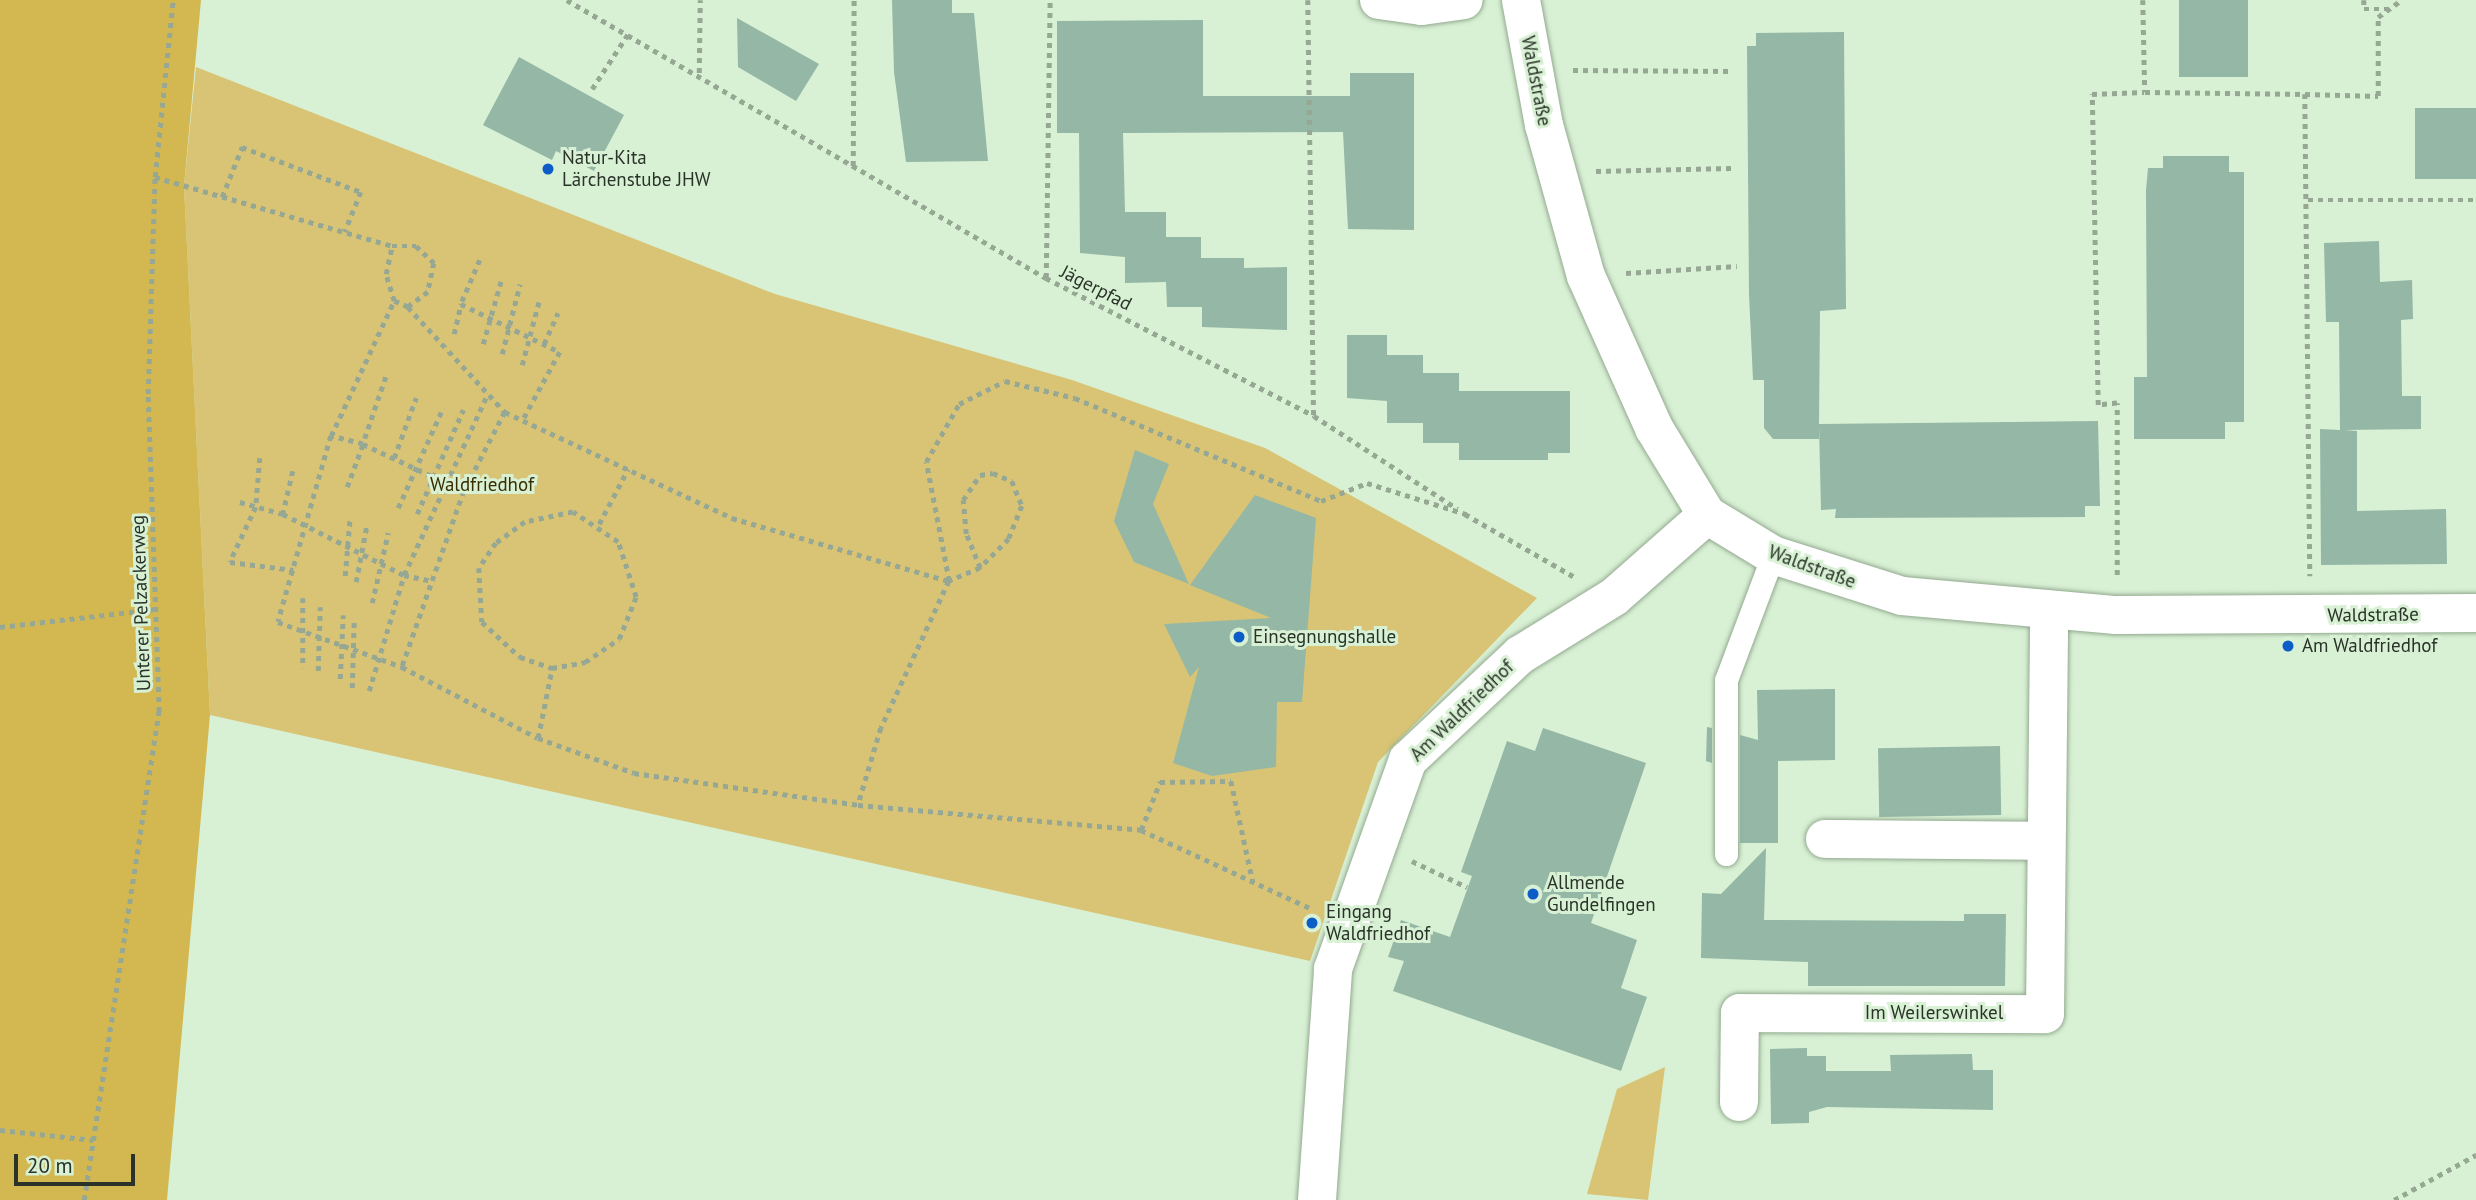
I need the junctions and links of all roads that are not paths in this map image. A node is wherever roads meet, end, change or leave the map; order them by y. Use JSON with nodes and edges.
{"nodes":[{"id":1,"x":1379,"y":0,"type":"edge"},
{"id":2,"x":1464,"y":0,"type":"edge"},
{"id":3,"x":1521,"y":0,"type":"edge"},
{"id":4,"x":1707,"y":515,"type":"junction"},
{"id":5,"x":1773,"y":555,"type":"junction"},
{"id":6,"x":2049,"y":613,"type":"junction"},
{"id":7,"x":2476,"y":613,"type":"edge"},
{"id":8,"x":1825,"y":839,"type":"dead end"},
{"id":9,"x":2046,"y":841,"type":"junction"},
{"id":10,"x":1726,"y":854,"type":"dead end"},
{"id":11,"x":1739,"y":1102,"type":"dead end"},
{"id":12,"x":1317,"y":1200,"type":"edge"}],
"edges":[{"from":1,"to":2,"type":"street"},
{"from":3,"to":4,"type":"street","name":"Waldstraße"},
{"from":4,"to":5,"type":"street","name":"Waldstraße"},
{"from":4,"to":12,"type":"street","name":"Am Waldfriedhof"},
{"from":5,"to":6,"type":"street","name":"Waldstraße"},
{"from":5,"to":10,"type":"lane"},
{"from":6,"to":7,"type":"street","name":"Waldstraße"},
{"from":6,"to":9,"type":"street","name":"Im Weilerswinkel"},
{"from":8,"to":9,"type":"street"},
{"from":9,"to":11,"type":"street","name":"Im Weilerswinkel"}]}
